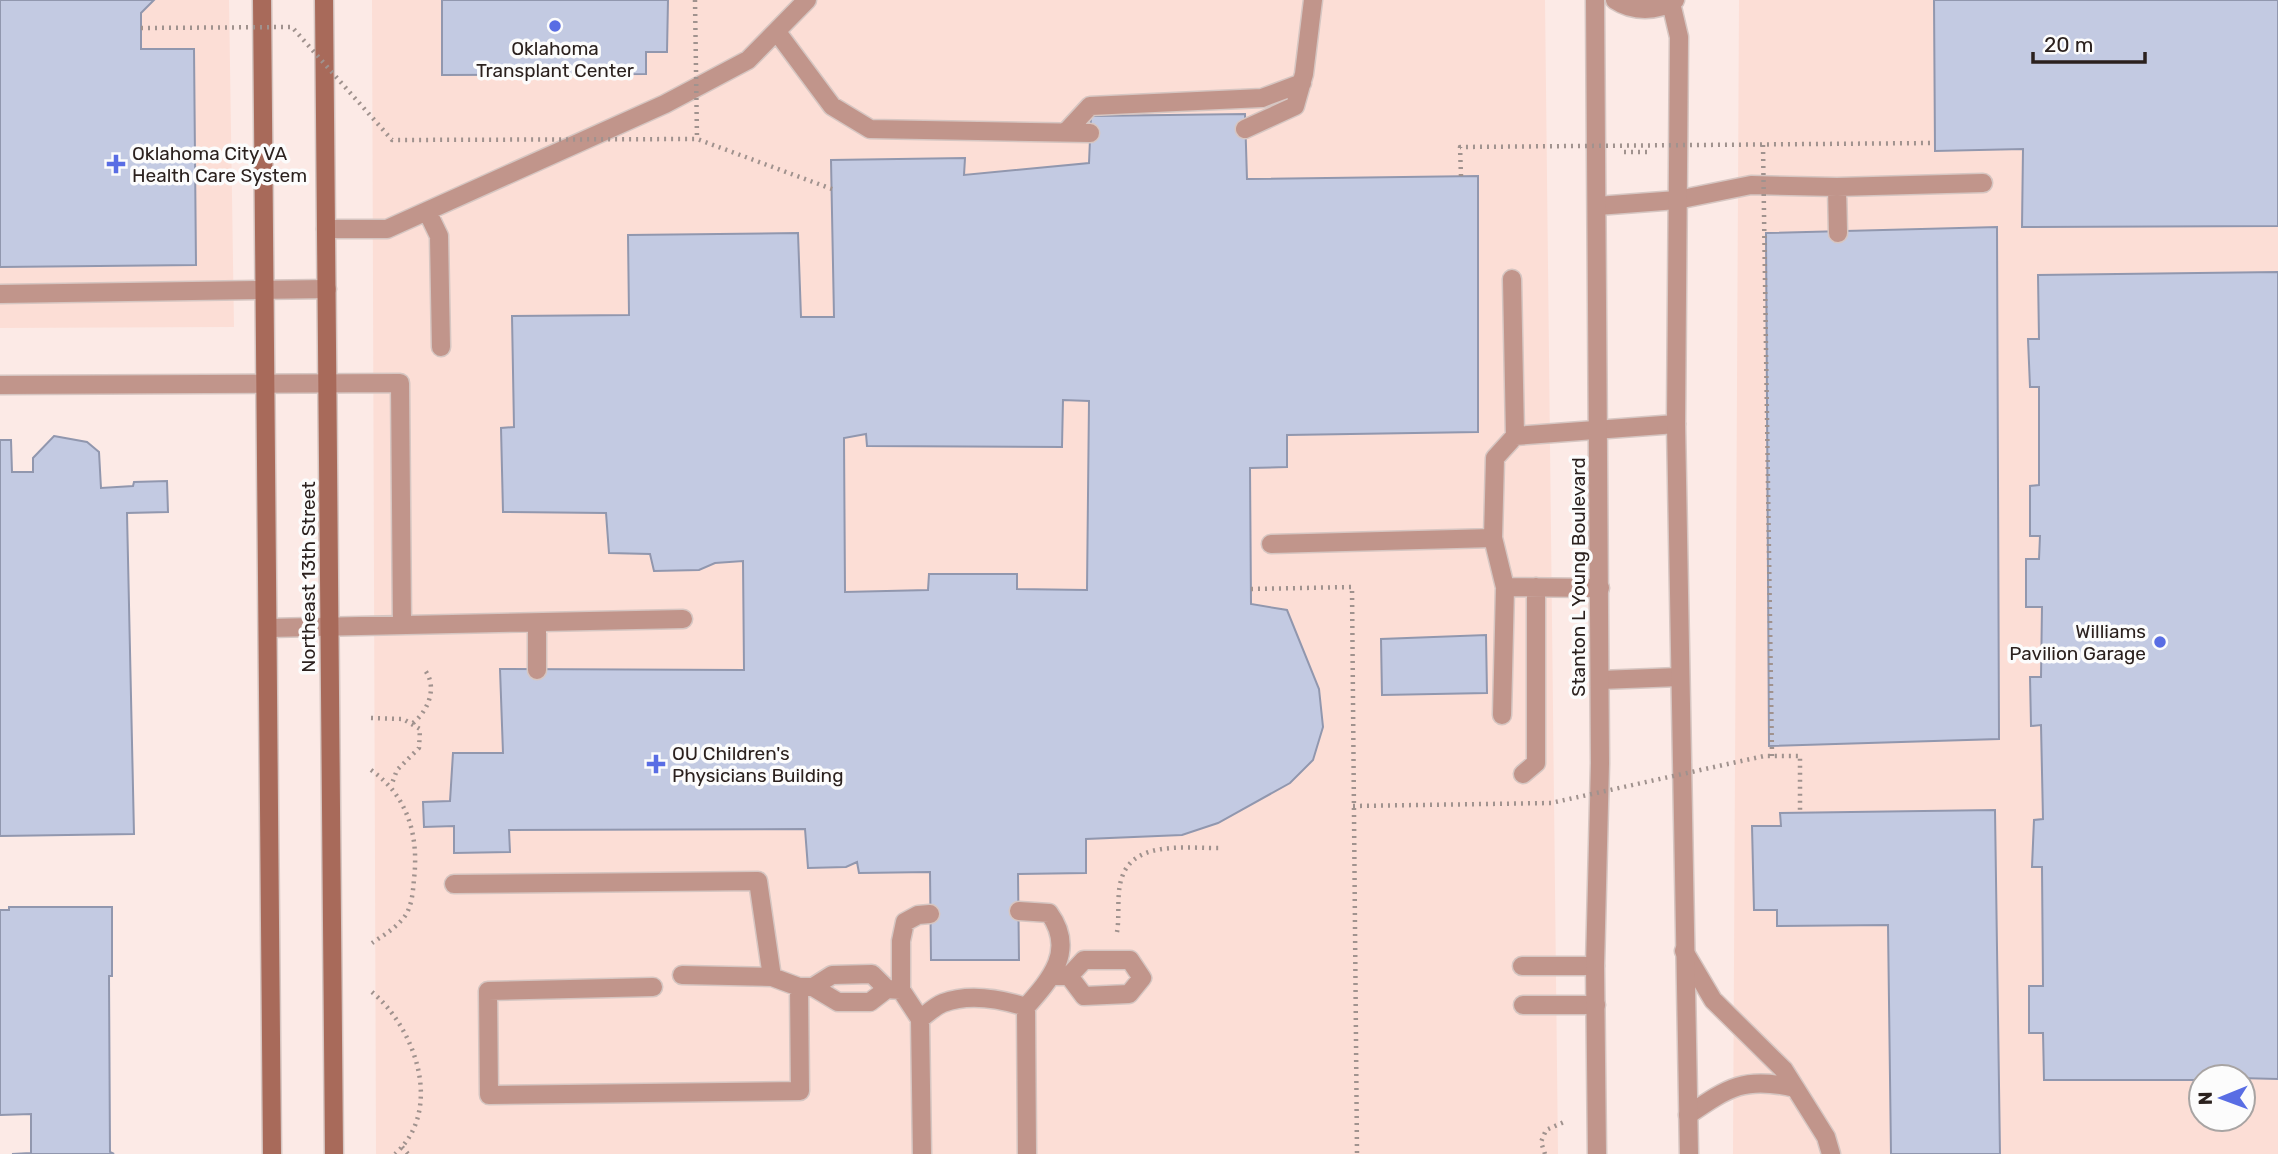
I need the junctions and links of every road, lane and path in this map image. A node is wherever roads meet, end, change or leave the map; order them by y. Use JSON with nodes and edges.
{"nodes":[{"id":1,"x":262,"y":0,"type":"edge"},
{"id":2,"x":324,"y":0,"type":"edge"},
{"id":3,"x":695,"y":0,"type":"edge"},
{"id":4,"x":807,"y":0,"type":"edge"},
{"id":5,"x":1313,"y":0,"type":"edge"},
{"id":6,"x":1595,"y":0,"type":"edge"},
{"id":7,"x":1615,"y":0,"type":"edge"},
{"id":8,"x":1673,"y":1,"type":"edge"},
{"id":9,"x":141,"y":28,"type":"dead end"},
{"id":10,"x":777,"y":32,"type":"junction"},
{"id":11,"x":1302,"y":83,"type":"junction"},
{"id":12,"x":1245,"y":130,"type":"dead end"},
{"id":13,"x":1065,"y":133,"type":"junction"},
{"id":14,"x":1090,"y":133,"type":"dead end"},
{"id":15,"x":697,"y":139,"type":"junction"},
{"id":16,"x":1934,"y":143,"type":"dead end"},
{"id":17,"x":1763,"y":145,"type":"junction"},
{"id":18,"x":1612,"y":152,"type":"dead end"},
{"id":19,"x":1657,"y":153,"type":"dead end"},
{"id":20,"x":1461,"y":176,"type":"dead end"},
{"id":21,"x":1983,"y":183,"type":"dead end"},
{"id":22,"x":1837,"y":187,"type":"junction"},
{"id":23,"x":832,"y":189,"type":"dead end"},
{"id":24,"x":1677,"y":200,"type":"junction"},
{"id":25,"x":1597,"y":206,"type":"junction"},
{"id":26,"x":427,"y":211,"type":"junction"},
{"id":27,"x":326,"y":229,"type":"junction"},
{"id":28,"x":1838,"y":233,"type":"dead end"},
{"id":29,"x":1512,"y":279,"type":"dead end"},
{"id":30,"x":327,"y":289,"type":"junction"},
{"id":31,"x":266,"y":290,"type":"junction"},
{"id":32,"x":0,"y":294,"type":"edge"},
{"id":33,"x":441,"y":347,"type":"dead end"},
{"id":34,"x":265,"y":383,"type":"junction"},
{"id":35,"x":327,"y":383,"type":"junction"},
{"id":36,"x":0,"y":384,"type":"edge"},
{"id":37,"x":1676,"y":424,"type":"junction"},
{"id":38,"x":1597,"y":430,"type":"junction"},
{"id":39,"x":1515,"y":436,"type":"junction"},
{"id":40,"x":1493,"y":538,"type":"junction"},
{"id":41,"x":1271,"y":544,"type":"dead end"},
{"id":42,"x":1504,"y":587,"type":"junction"},
{"id":43,"x":1536,"y":587,"type":"junction"},
{"id":44,"x":1251,"y":589,"type":"dead end"},
{"id":45,"x":1600,"y":589,"type":"junction"},
{"id":46,"x":683,"y":619,"type":"dead end"},
{"id":47,"x":537,"y":623,"type":"junction"},
{"id":48,"x":402,"y":625,"type":"junction"},
{"id":49,"x":329,"y":627,"type":"junction"},
{"id":50,"x":268,"y":628,"type":"junction"},
{"id":51,"x":424,"y":668,"type":"dead end"},
{"id":52,"x":537,"y":670,"type":"dead end"},
{"id":53,"x":1679,"y":677,"type":"junction"},
{"id":54,"x":1600,"y":680,"type":"junction"},
{"id":55,"x":1502,"y":715,"type":"dead end"},
{"id":56,"x":370,"y":718,"type":"dead end"},
{"id":57,"x":413,"y":723,"type":"junction"},
{"id":58,"x":1772,"y":755,"type":"junction"},
{"id":59,"x":371,"y":770,"type":"dead end"},
{"id":60,"x":1523,"y":774,"type":"dead end"},
{"id":61,"x":391,"y":786,"type":"junction"},
{"id":62,"x":1353,"y":806,"type":"junction"},
{"id":63,"x":1800,"y":813,"type":"dead end"},
{"id":64,"x":1222,"y":848,"type":"dead end"},
{"id":65,"x":454,"y":884,"type":"dead end"},
{"id":66,"x":1018,"y":911,"type":"dead end"},
{"id":67,"x":930,"y":914,"type":"dead end"},
{"id":68,"x":1114,"y":940,"type":"dead end"},
{"id":69,"x":372,"y":943,"type":"dead end"},
{"id":70,"x":1684,"y":951,"type":"junction"},
{"id":71,"x":1522,"y":966,"type":"dead end"},
{"id":72,"x":1595,"y":966,"type":"junction"},
{"id":73,"x":682,"y":975,"type":"dead end"},
{"id":74,"x":772,"y":977,"type":"junction"},
{"id":75,"x":806,"y":987,"type":"junction"},
{"id":76,"x":653,"y":988,"type":"dead end"},
{"id":77,"x":894,"y":989,"type":"junction"},
{"id":78,"x":372,"y":992,"type":"dead end"},
{"id":79,"x":1523,"y":1005,"type":"dead end"},
{"id":80,"x":1596,"y":1005,"type":"junction"},
{"id":81,"x":1026,"y":1007,"type":"junction"},
{"id":82,"x":920,"y":1019,"type":"junction"},
{"id":83,"x":1795,"y":1088,"type":"junction"},
{"id":84,"x":1688,"y":1115,"type":"junction"},
{"id":85,"x":1564,"y":1122,"type":"dead end"},
{"id":86,"x":402,"y":1147,"type":"junction"},
{"id":87,"x":272,"y":1154,"type":"edge"},
{"id":88,"x":334,"y":1154,"type":"edge"},
{"id":89,"x":395,"y":1154,"type":"edge"},
{"id":90,"x":408,"y":1154,"type":"edge"},
{"id":91,"x":922,"y":1154,"type":"edge"},
{"id":92,"x":1027,"y":1154,"type":"edge"},
{"id":93,"x":1357,"y":1154,"type":"edge"},
{"id":94,"x":1545,"y":1154,"type":"edge"},
{"id":95,"x":1597,"y":1154,"type":"edge"},
{"id":96,"x":1689,"y":1154,"type":"edge"},
{"id":97,"x":1831,"y":1154,"type":"edge"}],
"edges":[{"from":1,"to":31,"type":"main road","name":"Northeast 13th Street"},
{"from":2,"to":27,"type":"main road","name":"Northeast 13th Street"},
{"from":3,"to":15,"type":"path","bridge":true},
{"from":4,"to":10,"type":"street"},
{"from":5,"to":11,"type":"street"},
{"from":6,"to":25,"type":"street","name":"Stanton L Young Boulevard"},
{"from":7,"to":8,"type":"street"},
{"from":8,"to":24,"type":"street"},
{"from":9,"to":15,"type":"path","bridge":true},
{"from":10,"to":13,"type":"street"},
{"from":10,"to":26,"type":"street"},
{"from":11,"to":12,"type":"street"},
{"from":11,"to":13,"type":"street"},
{"from":13,"to":14,"type":"street"},
{"from":15,"to":23,"type":"path","bridge":true},
{"from":16,"to":17,"type":"path","bridge":true},
{"from":17,"to":20,"type":"path","bridge":true},
{"from":17,"to":58,"type":"path","bridge":true},
{"from":18,"to":19,"type":"path"},
{"from":21,"to":22,"type":"street"},
{"from":22,"to":24,"type":"street"},
{"from":22,"to":28,"type":"street"},
{"from":24,"to":25,"type":"street"},
{"from":24,"to":37,"type":"street"},
{"from":25,"to":38,"type":"street","name":"Stanton L Young Boulevard"},
{"from":26,"to":27,"type":"street"},
{"from":26,"to":33,"type":"street"},
{"from":27,"to":30,"type":"main road","name":"Northeast 13th Street"},
{"from":29,"to":39,"type":"street"},
{"from":30,"to":31,"type":"street"},
{"from":30,"to":35,"type":"main road","name":"Northeast 13th Street"},
{"from":31,"to":32,"type":"street"},
{"from":31,"to":34,"type":"main road","name":"Northeast 13th Street"},
{"from":34,"to":35,"type":"street"},
{"from":34,"to":36,"type":"street"},
{"from":34,"to":50,"type":"main road","name":"Northeast 13th Street"},
{"from":35,"to":48,"type":"street"},
{"from":35,"to":49,"type":"main road","name":"Northeast 13th Street"},
{"from":37,"to":38,"type":"street"},
{"from":37,"to":53,"type":"street"},
{"from":38,"to":39,"type":"street"},
{"from":38,"to":45,"type":"street","name":"Stanton L Young Boulevard"},
{"from":39,"to":40,"type":"street"},
{"from":40,"to":41,"type":"street"},
{"from":40,"to":42,"type":"street"},
{"from":42,"to":43,"type":"street"},
{"from":42,"to":55,"type":"street"},
{"from":43,"to":45,"type":"street"},
{"from":43,"to":60,"type":"street"},
{"from":44,"to":62,"type":"path"},
{"from":45,"to":54,"type":"street","name":"Stanton L Young Boulevard"},
{"from":46,"to":47,"type":"street"},
{"from":47,"to":48,"type":"street"},
{"from":47,"to":52,"type":"street"},
{"from":48,"to":49,"type":"street"},
{"from":49,"to":50,"type":"street"},
{"from":49,"to":88,"type":"main road","name":"Northeast 13th Street"},
{"from":50,"to":87,"type":"main road","name":"Northeast 13th Street"},
{"from":51,"to":57,"type":"path"},
{"from":53,"to":54,"type":"street"},
{"from":53,"to":70,"type":"street"},
{"from":54,"to":72,"type":"street","name":"Stanton L Young Boulevard"},
{"from":56,"to":57,"type":"path"},
{"from":57,"to":61,"type":"path"},
{"from":58,"to":62,"type":"path","bridge":true},
{"from":58,"to":63,"type":"path","bridge":true},
{"from":59,"to":61,"type":"path"},
{"from":61,"to":69,"type":"path"},
{"from":62,"to":93,"type":"path"},
{"from":64,"to":68,"type":"path"},
{"from":65,"to":74,"type":"street"},
{"from":66,"to":81,"type":"street"},
{"from":67,"to":77,"type":"street"},
{"from":70,"to":83,"type":"street"},
{"from":70,"to":84,"type":"street"},
{"from":71,"to":72,"type":"street"},
{"from":72,"to":80,"type":"street","name":"Stanton L Young Boulevard"},
{"from":73,"to":74,"type":"street"},
{"from":74,"to":75,"type":"street"},
{"from":75,"to":76,"type":"street"},
{"from":75,"to":77,"type":"street"},
{"from":75,"to":77,"type":"street"},
{"from":77,"to":82,"type":"street"},
{"from":78,"to":86,"type":"path"},
{"from":79,"to":80,"type":"street"},
{"from":80,"to":95,"type":"street","name":"Stanton L Young Boulevard"},
{"from":81,"to":82,"type":"street"},
{"from":81,"to":92,"type":"street"},
{"from":82,"to":91,"type":"street"},
{"from":83,"to":84,"type":"street"},
{"from":83,"to":97,"type":"street"},
{"from":84,"to":96,"type":"street"},
{"from":85,"to":94,"type":"path"},
{"from":86,"to":89,"type":"path"},
{"from":86,"to":90,"type":"path"}]}
